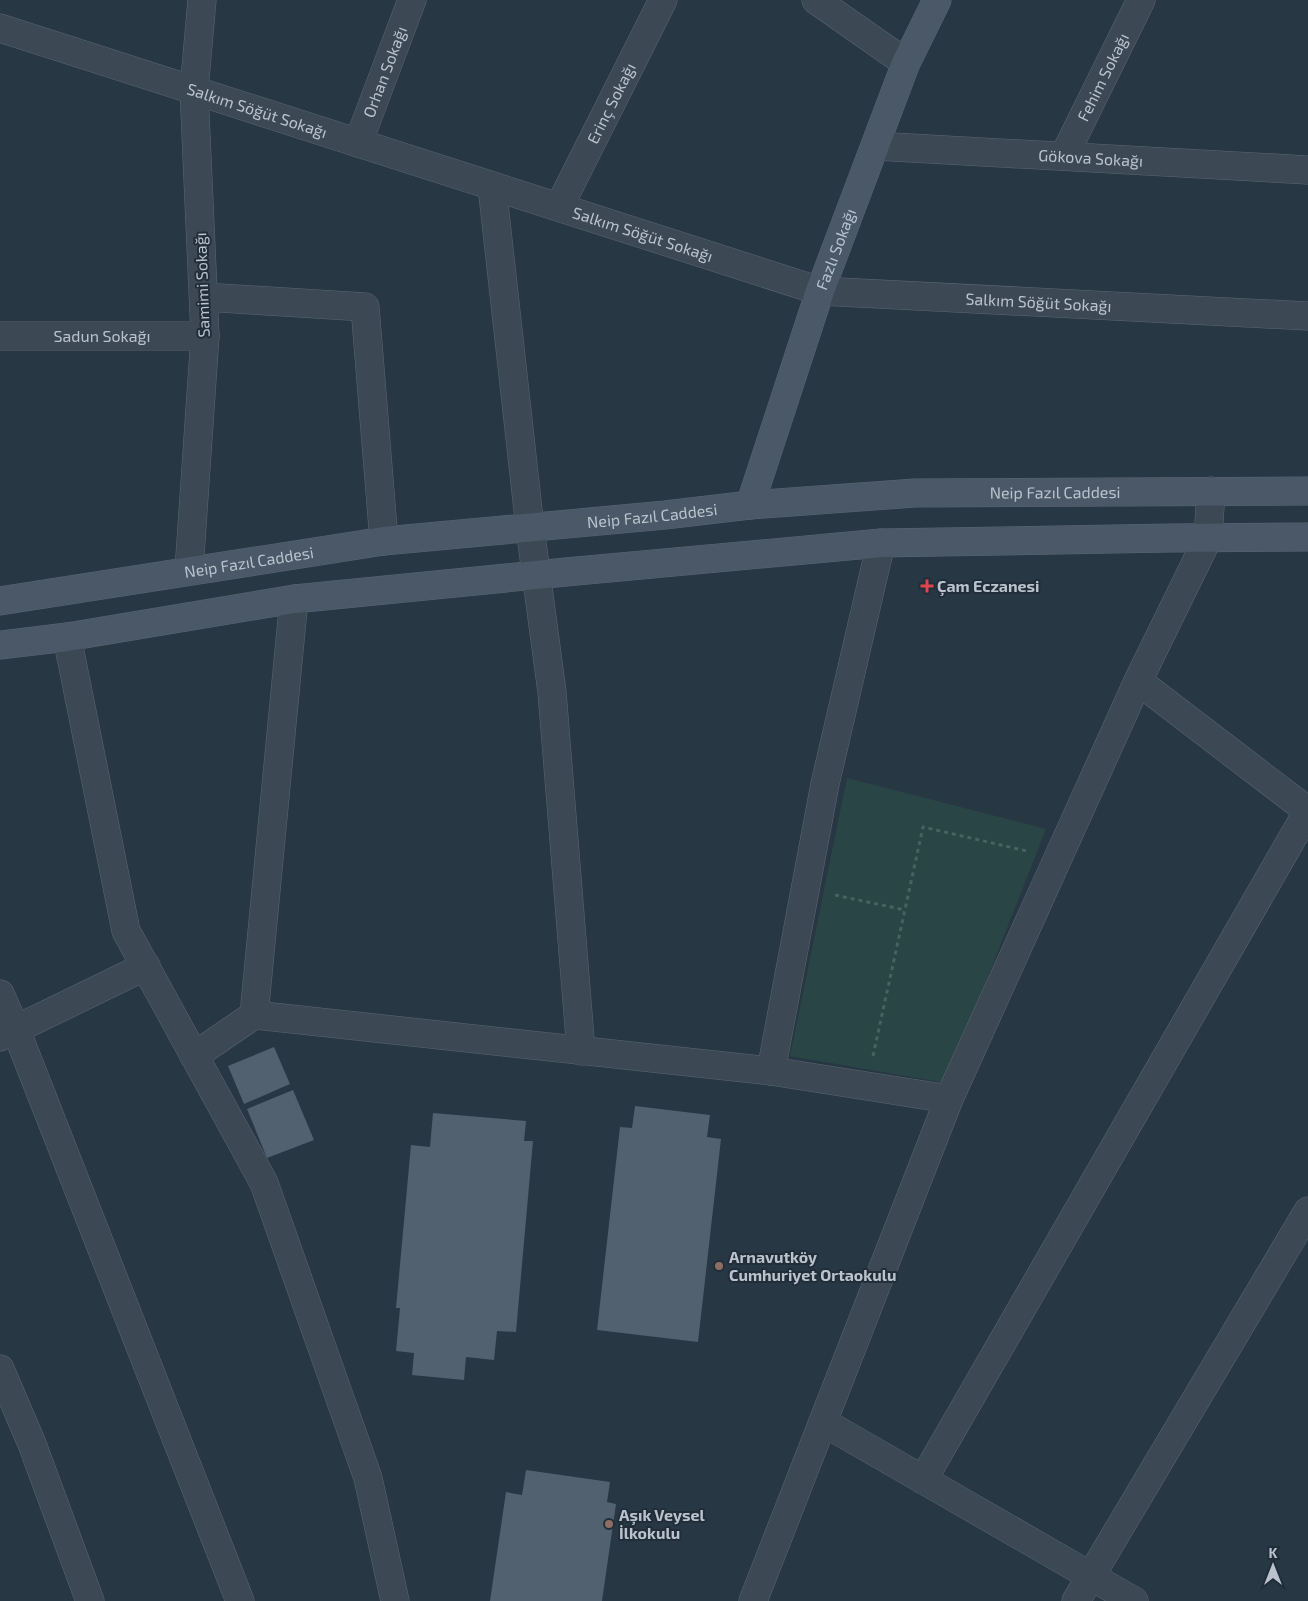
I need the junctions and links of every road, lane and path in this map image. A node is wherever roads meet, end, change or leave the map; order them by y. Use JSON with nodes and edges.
{"nodes":[{"id":1,"x":202,"y":0,"type":"edge"},
{"id":2,"x":412,"y":0,"type":"edge"},
{"id":3,"x":663,"y":0,"type":"edge"},
{"id":4,"x":816,"y":0,"type":"edge"},
{"id":5,"x":937,"y":0,"type":"edge"},
{"id":6,"x":1141,"y":0,"type":"edge"},
{"id":7,"x":0,"y":28,"type":"edge"},
{"id":8,"x":906,"y":63,"type":"junction"},
{"id":9,"x":194,"y":90,"type":"junction"},
{"id":10,"x":358,"y":143,"type":"junction"},
{"id":11,"x":875,"y":146,"type":"junction"},
{"id":12,"x":1064,"y":156,"type":"junction"},
{"id":13,"x":1307,"y":167,"type":"edge"},
{"id":14,"x":492,"y":186,"type":"junction"},
{"id":15,"x":559,"y":207,"type":"junction"},
{"id":16,"x":820,"y":291,"type":"junction"},
{"id":17,"x":204,"y":297,"type":"junction"},
{"id":18,"x":1308,"y":316,"type":"edge"},
{"id":19,"x":0,"y":336,"type":"edge"},
{"id":20,"x":205,"y":336,"type":"junction"},
{"id":21,"x":1211,"y":491,"type":"junction"},
{"id":22,"x":1308,"y":491,"type":"edge"},
{"id":23,"x":750,"y":505,"type":"junction"},
{"id":24,"x":530,"y":528,"type":"junction"},
{"id":25,"x":1308,"y":537,"type":"edge"},
{"id":26,"x":1208,"y":538,"type":"junction"},
{"id":27,"x":384,"y":541,"type":"junction"},
{"id":28,"x":881,"y":543,"type":"junction"},
{"id":29,"x":189,"y":570,"type":"junction"},
{"id":30,"x":536,"y":575,"type":"junction"},
{"id":31,"x":294,"y":600,"type":"junction"},
{"id":32,"x":0,"y":601,"type":"edge"},
{"id":33,"x":67,"y":637,"type":"junction"},
{"id":34,"x":0,"y":645,"type":"edge"},
{"id":35,"x":1138,"y":681,"type":"junction"},
{"id":36,"x":1308,"y":811,"type":"edge"},
{"id":37,"x":1058,"y":858,"type":"junction"},
{"id":38,"x":805,"y":888,"type":"junction"},
{"id":39,"x":905,"y":910,"type":"junction"},
{"id":40,"x":146,"y":966,"type":"junction"},
{"id":41,"x":0,"y":994,"type":"edge"},
{"id":42,"x":254,"y":1015,"type":"junction"},
{"id":43,"x":8,"y":1034,"type":"edge"},
{"id":44,"x":581,"y":1051,"type":"junction"},
{"id":45,"x":194,"y":1056,"type":"junction"},
{"id":46,"x":771,"y":1071,"type":"junction"},
{"id":47,"x":867,"y":1086,"type":"junction"},
{"id":48,"x":949,"y":1099,"type":"junction"},
{"id":49,"x":1308,"y":1211,"type":"edge"},
{"id":50,"x":0,"y":1369,"type":"edge"},
{"id":51,"x":823,"y":1422,"type":"junction"},
{"id":52,"x":923,"y":1480,"type":"junction"},
{"id":53,"x":1091,"y":1576,"type":"junction"},
{"id":54,"x":90,"y":1601,"type":"edge"},
{"id":55,"x":240,"y":1601,"type":"edge"},
{"id":56,"x":395,"y":1601,"type":"edge"},
{"id":57,"x":753,"y":1601,"type":"edge"},
{"id":58,"x":1076,"y":1601,"type":"edge"},
{"id":59,"x":1134,"y":1601,"type":"edge"}],
"edges":[{"from":1,"to":9,"type":"street","name":"Samimi Sokağı"},
{"from":2,"to":10,"type":"street","name":"Orhan Sokağı"},
{"from":3,"to":15,"type":"street","name":"Erinç Sokağı"},
{"from":4,"to":8,"type":"street"},
{"from":5,"to":8,"type":"main road","name":"Fazlı Sokağı"},
{"from":6,"to":12,"type":"street","name":"Fehim Sokağı"},
{"from":7,"to":9,"type":"street","name":"Salkım Söğüt Sokağı"},
{"from":8,"to":11,"type":"main road","name":"Fazlı Sokağı"},
{"from":9,"to":10,"type":"street","name":"Salkım Söğüt Sokağı"},
{"from":9,"to":17,"type":"street","name":"Samimi Sokağı"},
{"from":10,"to":14,"type":"street","name":"Salkım Söğüt Sokağı"},
{"from":11,"to":12,"type":"street","name":"Gökova Sokağı"},
{"from":11,"to":16,"type":"main road","name":"Fazlı Sokağı"},
{"from":12,"to":13,"type":"street","name":"Gökova Sokağı"},
{"from":14,"to":15,"type":"street","name":"Salkım Söğüt Sokağı"},
{"from":14,"to":24,"type":"street"},
{"from":15,"to":16,"type":"street","name":"Salkım Söğüt Sokağı"},
{"from":16,"to":18,"type":"street","name":"Salkım Söğüt Sokağı"},
{"from":16,"to":23,"type":"main road","name":"Fazlı Sokağı"},
{"from":17,"to":20,"type":"street","name":"Samimi Sokağı"},
{"from":17,"to":27,"type":"street"},
{"from":19,"to":20,"type":"street","name":"Sadun Sokağı"},
{"from":20,"to":29,"type":"street","name":"Samimi Sokağı"},
{"from":21,"to":22,"type":"main road","name":"Neip Fazıl Caddesi"},
{"from":21,"to":23,"type":"main road","name":"Neip Fazıl Caddesi"},
{"from":21,"to":26,"type":"street"},
{"from":23,"to":24,"type":"main road","name":"Neip Fazıl Caddesi"},
{"from":24,"to":27,"type":"main road","name":"Neip Fazıl Caddesi"},
{"from":24,"to":30,"type":"street"},
{"from":25,"to":26,"type":"main road"},
{"from":26,"to":28,"type":"main road"},
{"from":26,"to":35,"type":"street"},
{"from":27,"to":29,"type":"main road","name":"Neip Fazıl Caddesi"},
{"from":28,"to":30,"type":"main road"},
{"from":28,"to":38,"type":"street"},
{"from":29,"to":32,"type":"main road","name":"Neip Fazıl Caddesi"},
{"from":30,"to":31,"type":"main road"},
{"from":30,"to":44,"type":"street"},
{"from":31,"to":33,"type":"main road"},
{"from":31,"to":42,"type":"street"},
{"from":33,"to":34,"type":"main road"},
{"from":33,"to":40,"type":"street"},
{"from":35,"to":36,"type":"street"},
{"from":35,"to":37,"type":"street"},
{"from":36,"to":52,"type":"street"},
{"from":37,"to":39,"type":"path"},
{"from":37,"to":48,"type":"street"},
{"from":38,"to":39,"type":"path"},
{"from":38,"to":46,"type":"street"},
{"from":39,"to":47,"type":"path"},
{"from":40,"to":43,"type":"street"},
{"from":40,"to":45,"type":"street"},
{"from":41,"to":43,"type":"street"},
{"from":42,"to":44,"type":"street"},
{"from":42,"to":45,"type":"street"},
{"from":43,"to":55,"type":"street"},
{"from":44,"to":46,"type":"street"},
{"from":45,"to":56,"type":"street"},
{"from":46,"to":47,"type":"street"},
{"from":47,"to":48,"type":"street"},
{"from":48,"to":51,"type":"street"},
{"from":49,"to":53,"type":"street"},
{"from":50,"to":54,"type":"street"},
{"from":51,"to":52,"type":"street"},
{"from":51,"to":57,"type":"street"},
{"from":52,"to":53,"type":"street"},
{"from":53,"to":58,"type":"street"},
{"from":53,"to":59,"type":"street"}]}
